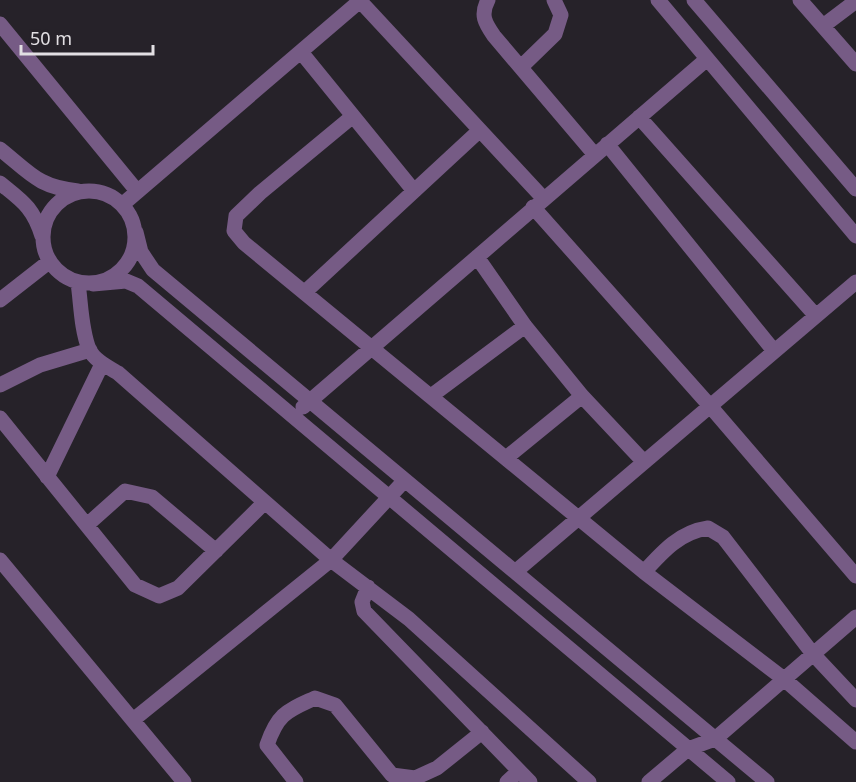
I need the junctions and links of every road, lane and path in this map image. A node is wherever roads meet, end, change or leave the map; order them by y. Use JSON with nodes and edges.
{"nodes":[{"id":1,"x":488,"y":0,"type":"edge"},
{"id":2,"x":554,"y":0,"type":"edge"},
{"id":3,"x":658,"y":0,"type":"edge"},
{"id":4,"x":694,"y":0,"type":"edge"},
{"id":5,"x":800,"y":0,"type":"edge"},
{"id":6,"x":360,"y":1,"type":"edge"},
{"id":7,"x":856,"y":1,"type":"edge"},
{"id":8,"x":0,"y":24,"type":"edge"},
{"id":9,"x":823,"y":26,"type":"junction"},
{"id":10,"x":301,"y":52,"type":"junction"},
{"id":11,"x":707,"y":59,"type":"junction"},
{"id":12,"x":856,"y":64,"type":"edge"},
{"id":13,"x":521,"y":67,"type":"junction"},
{"id":14,"x":353,"y":116,"type":"junction"},
{"id":15,"x":639,"y":117,"type":"junction"},
{"id":16,"x":480,"y":130,"type":"junction"},
{"id":17,"x":607,"y":144,"type":"junction"},
{"id":18,"x":0,"y":149,"type":"edge"},
{"id":19,"x":595,"y":155,"type":"junction"},
{"id":20,"x":0,"y":183,"type":"edge"},
{"id":21,"x":856,"y":189,"type":"edge"},
{"id":22,"x":78,"y":191,"type":"junction"},
{"id":23,"x":137,"y":191,"type":"junction"},
{"id":24,"x":414,"y":191,"type":"junction"},
{"id":25,"x":539,"y":203,"type":"junction"},
{"id":26,"x":123,"y":204,"type":"junction"},
{"id":27,"x":136,"y":232,"type":"junction"},
{"id":28,"x":856,"y":236,"type":"edge"},
{"id":29,"x":43,"y":239,"type":"junction"},
{"id":30,"x":477,"y":256,"type":"junction"},
{"id":31,"x":50,"y":261,"type":"junction"},
{"id":32,"x":856,"y":282,"type":"edge"},
{"id":33,"x":85,"y":283,"type":"junction"},
{"id":34,"x":305,"y":292,"type":"junction"},
{"id":35,"x":0,"y":300,"type":"edge"},
{"id":36,"x":816,"y":316,"type":"junction"},
{"id":37,"x":525,"y":326,"type":"junction"},
{"id":38,"x":372,"y":347,"type":"junction"},
{"id":39,"x":90,"y":350,"type":"junction"},
{"id":40,"x":774,"y":351,"type":"junction"},
{"id":41,"x":102,"y":364,"type":"junction"},
{"id":42,"x":0,"y":385,"type":"edge"},
{"id":43,"x":431,"y":396,"type":"junction"},
{"id":44,"x":582,"y":396,"type":"junction"},
{"id":45,"x":309,"y":400,"type":"junction"},
{"id":46,"x":710,"y":406,"type":"junction"},
{"id":47,"x":293,"y":417,"type":"junction"},
{"id":48,"x":0,"y":418,"type":"edge"},
{"id":49,"x":506,"y":458,"type":"junction"},
{"id":50,"x":644,"y":462,"type":"junction"},
{"id":51,"x":47,"y":477,"type":"junction"},
{"id":52,"x":405,"y":480,"type":"junction"},
{"id":53,"x":390,"y":498,"type":"junction"},
{"id":54,"x":265,"y":502,"type":"junction"},
{"id":55,"x":578,"y":519,"type":"junction"},
{"id":56,"x":87,"y":525,"type":"junction"},
{"id":57,"x":216,"y":551,"type":"junction"},
{"id":58,"x":0,"y":560,"type":"edge"},
{"id":59,"x":331,"y":560,"type":"junction"},
{"id":60,"x":515,"y":572,"type":"junction"},
{"id":61,"x":644,"y":572,"type":"junction"},
{"id":62,"x":856,"y":576,"type":"edge"},
{"id":63,"x":368,"y":586,"type":"junction"},
{"id":64,"x":856,"y":617,"type":"edge"},
{"id":65,"x":813,"y":654,"type":"junction"},
{"id":66,"x":784,"y":679,"type":"junction"},
{"id":67,"x":856,"y":700,"type":"edge"},
{"id":68,"x":133,"y":720,"type":"junction"},
{"id":69,"x":482,"y":732,"type":"junction"},
{"id":70,"x":715,"y":739,"type":"junction"},
{"id":71,"x":856,"y":742,"type":"edge"},
{"id":72,"x":688,"y":748,"type":"junction"},
{"id":73,"x":519,"y":771,"type":"junction"},
{"id":74,"x":387,"y":778,"type":"edge"},
{"id":75,"x":184,"y":782,"type":"edge"},
{"id":76,"x":296,"y":782,"type":"edge"},
{"id":77,"x":507,"y":782,"type":"edge"},
{"id":78,"x":530,"y":782,"type":"edge"},
{"id":79,"x":589,"y":782,"type":"edge"},
{"id":80,"x":650,"y":782,"type":"edge"},
{"id":81,"x":728,"y":782,"type":"edge"},
{"id":82,"x":767,"y":782,"type":"edge"}],
"edges":[{"from":1,"to":13,"type":"street"},
{"from":2,"to":13,"type":"street"},
{"from":3,"to":11,"type":"street"},
{"from":4,"to":21,"type":"street"},
{"from":5,"to":9,"type":"street"},
{"from":6,"to":10,"type":"street"},
{"from":6,"to":16,"type":"street"},
{"from":7,"to":9,"type":"street"},
{"from":8,"to":23,"type":"street"},
{"from":9,"to":12,"type":"street"},
{"from":10,"to":14,"type":"street"},
{"from":10,"to":23,"type":"street"},
{"from":11,"to":15,"type":"street"},
{"from":11,"to":28,"type":"street"},
{"from":13,"to":19,"type":"street"},
{"from":14,"to":24,"type":"street"},
{"from":14,"to":34,"type":"street"},
{"from":15,"to":17,"type":"street"},
{"from":15,"to":36,"type":"street"},
{"from":16,"to":24,"type":"street"},
{"from":16,"to":25,"type":"street"},
{"from":17,"to":19,"type":"street"},
{"from":17,"to":40,"type":"street"},
{"from":18,"to":22,"type":"street"},
{"from":19,"to":25,"type":"street"},
{"from":20,"to":29,"type":"street"},
{"from":22,"to":26,"type":"street"},
{"from":22,"to":29,"type":"street"},
{"from":23,"to":26,"type":"street"},
{"from":24,"to":34,"type":"street"},
{"from":25,"to":30,"type":"street"},
{"from":25,"to":46,"type":"street"},
{"from":26,"to":27,"type":"street"},
{"from":27,"to":33,"type":"street"},
{"from":27,"to":45,"type":"street"},
{"from":29,"to":31,"type":"street"},
{"from":30,"to":37,"type":"street"},
{"from":30,"to":38,"type":"street"},
{"from":31,"to":33,"type":"street"},
{"from":31,"to":35,"type":"street"},
{"from":32,"to":36,"type":"street"},
{"from":33,"to":39,"type":"street"},
{"from":33,"to":47,"type":"street"},
{"from":34,"to":38,"type":"street"},
{"from":36,"to":40,"type":"street"},
{"from":37,"to":43,"type":"street"},
{"from":37,"to":44,"type":"street"},
{"from":38,"to":43,"type":"street"},
{"from":38,"to":45,"type":"street"},
{"from":39,"to":41,"type":"street"},
{"from":39,"to":42,"type":"street"},
{"from":40,"to":46,"type":"street"},
{"from":41,"to":51,"type":"street"},
{"from":41,"to":54,"type":"street"},
{"from":43,"to":49,"type":"street"},
{"from":44,"to":49,"type":"street"},
{"from":44,"to":50,"type":"street"},
{"from":45,"to":47,"type":"street"},
{"from":45,"to":52,"type":"street"},
{"from":46,"to":50,"type":"street"},
{"from":46,"to":62,"type":"street"},
{"from":47,"to":53,"type":"street"},
{"from":48,"to":51,"type":"street"},
{"from":49,"to":55,"type":"street"},
{"from":50,"to":55,"type":"street"},
{"from":51,"to":56,"type":"street"},
{"from":52,"to":53,"type":"street"},
{"from":52,"to":60,"type":"street"},
{"from":53,"to":59,"type":"street"},
{"from":53,"to":72,"type":"street"},
{"from":54,"to":57,"type":"street"},
{"from":54,"to":59,"type":"street"},
{"from":55,"to":60,"type":"street"},
{"from":55,"to":61,"type":"street"},
{"from":56,"to":57,"type":"street"},
{"from":56,"to":57,"type":"street"},
{"from":58,"to":68,"type":"street"},
{"from":59,"to":63,"type":"street"},
{"from":59,"to":68,"type":"street"},
{"from":60,"to":70,"type":"street"},
{"from":61,"to":65,"type":"street"},
{"from":61,"to":66,"type":"street"},
{"from":63,"to":69,"type":"street"},
{"from":63,"to":79,"type":"street"},
{"from":64,"to":65,"type":"street"},
{"from":65,"to":66,"type":"street"},
{"from":65,"to":67,"type":"street"},
{"from":66,"to":70,"type":"street"},
{"from":66,"to":71,"type":"street"},
{"from":68,"to":75,"type":"street"},
{"from":69,"to":73,"type":"street"},
{"from":69,"to":74,"type":"street"},
{"from":70,"to":72,"type":"street"},
{"from":70,"to":82,"type":"street"},
{"from":72,"to":80,"type":"street"},
{"from":72,"to":81,"type":"street"},
{"from":73,"to":77,"type":"street"},
{"from":73,"to":78,"type":"street"},
{"from":74,"to":76,"type":"street"}]}
